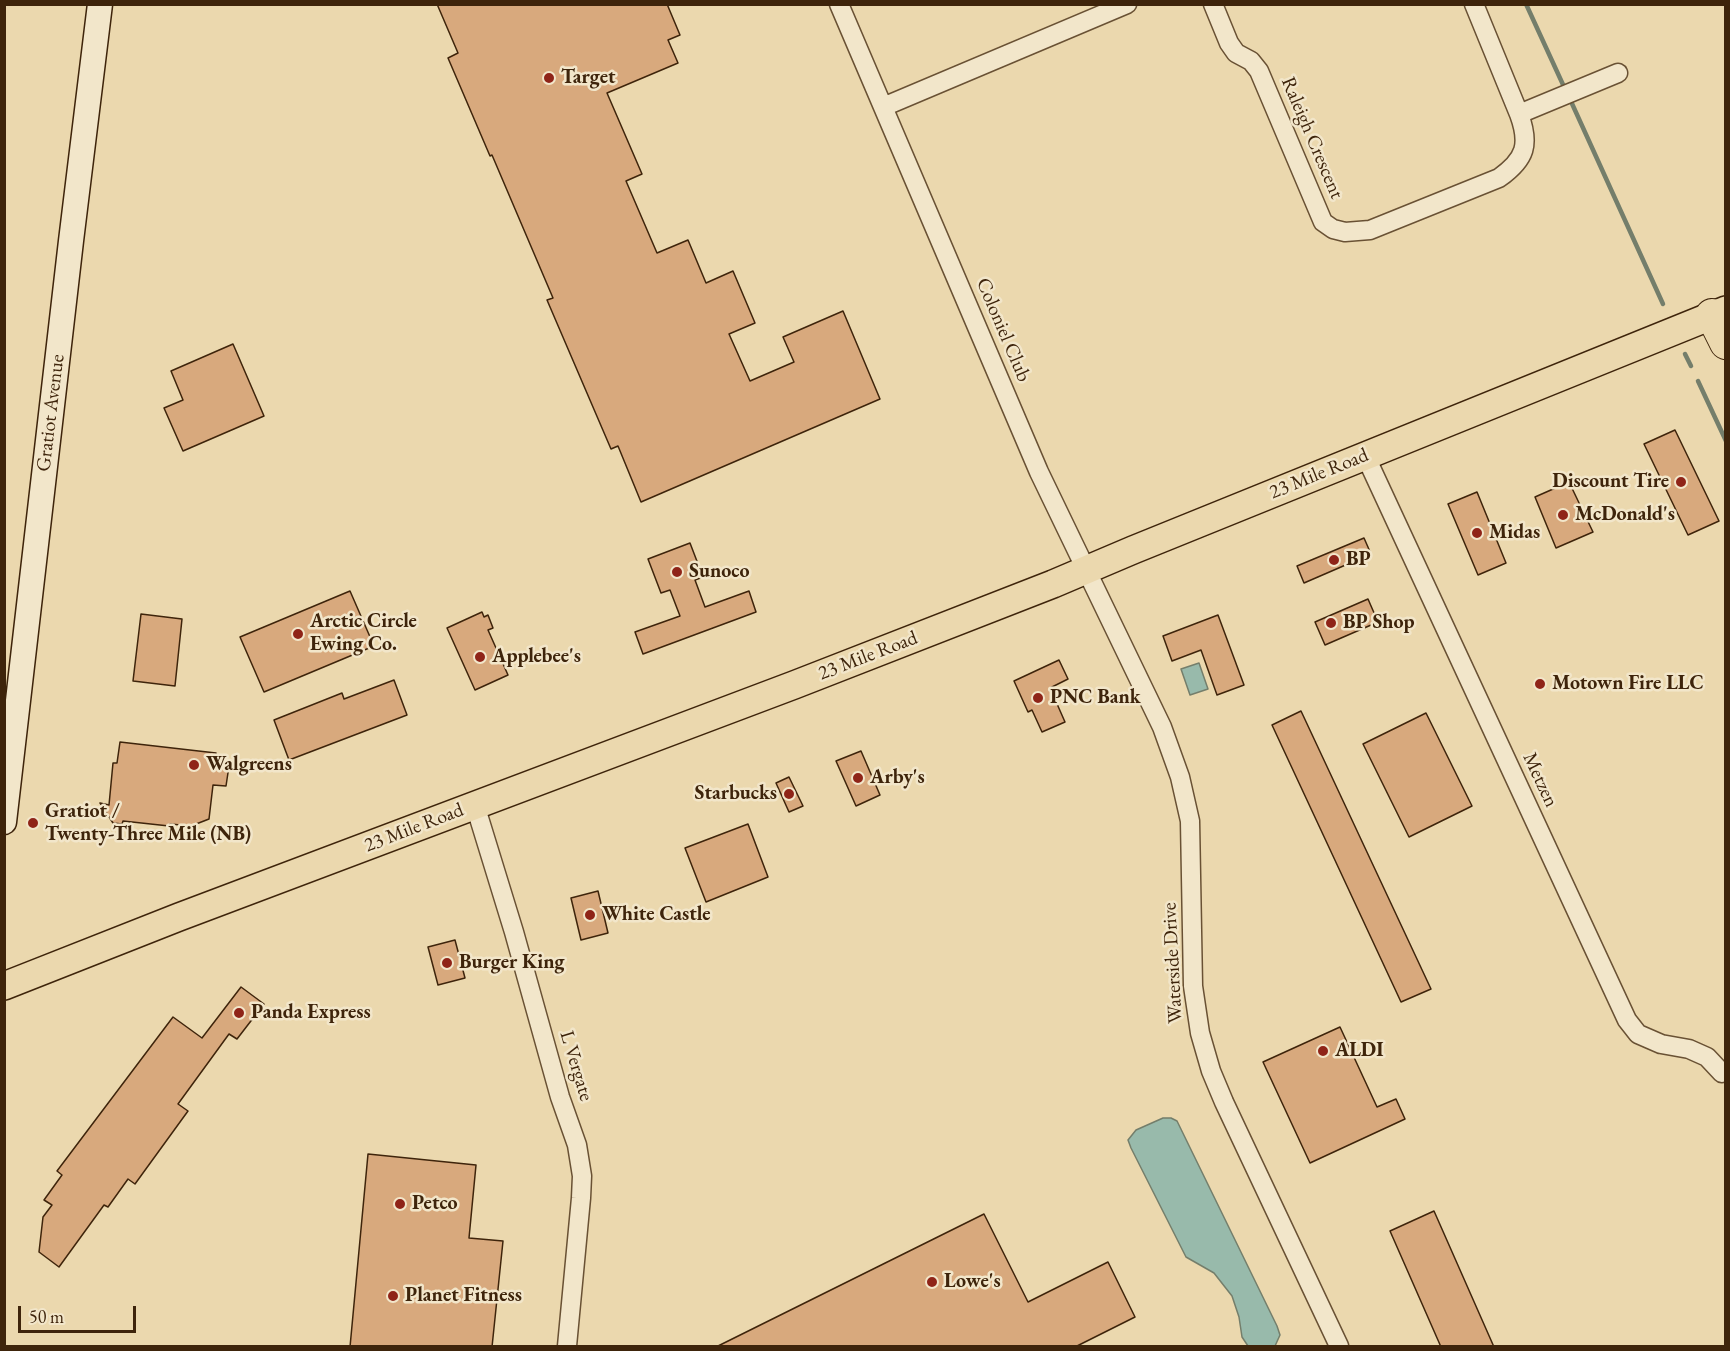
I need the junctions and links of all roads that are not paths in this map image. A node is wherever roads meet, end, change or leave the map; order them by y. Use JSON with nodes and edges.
{"nodes":[{"id":1,"x":100,"y":4,"type":"edge"},
{"id":2,"x":839,"y":4,"type":"edge"},
{"id":3,"x":1127,"y":4,"type":"edge"},
{"id":4,"x":1212,"y":4,"type":"edge"},
{"id":5,"x":1474,"y":4,"type":"edge"},
{"id":6,"x":1618,"y":74,"type":"dead end"},
{"id":7,"x":883,"y":107,"type":"junction"},
{"id":8,"x":1520,"y":114,"type":"junction"},
{"id":9,"x":1719,"y":312,"type":"edge"},
{"id":10,"x":1725,"y":343,"type":"edge"},
{"id":11,"x":1365,"y":455,"type":"junction"},
{"id":12,"x":1087,"y":569,"type":"junction"},
{"id":13,"x":475,"y":805,"type":"junction"},
{"id":14,"x":4,"y":822,"type":"edge"},
{"id":15,"x":4,"y":986,"type":"edge"},
{"id":16,"x":1722,"y":1073,"type":"dead end"},
{"id":17,"x":567,"y":1347,"type":"edge"},
{"id":18,"x":1339,"y":1347,"type":"edge"}],
"edges":[{"from":1,"to":14,"type":"main road","name":"Gratiot Avenue"},
{"from":2,"to":7,"type":"street","name":"Coloniel Club"},
{"from":3,"to":7,"type":"street"},
{"from":4,"to":8,"type":"street","name":"Raleigh Crescent"},
{"from":5,"to":8,"type":"street","name":"Raleigh Crescent"},
{"from":6,"to":8,"type":"street"},
{"from":7,"to":12,"type":"street","name":"Coloniel Club"},
{"from":9,"to":10,"type":"highway"},
{"from":9,"to":11,"type":"main road","name":"23 Mile Road"},
{"from":11,"to":12,"type":"main road","name":"23 Mile Road"},
{"from":11,"to":16,"type":"street","name":"Metzen"},
{"from":12,"to":13,"type":"main road","name":"23 Mile Road"},
{"from":12,"to":18,"type":"street","name":"Waterside Drive"},
{"from":13,"to":15,"type":"main road","name":"23 Mile Road"},
{"from":13,"to":17,"type":"street","name":"L Vergate"}]}
